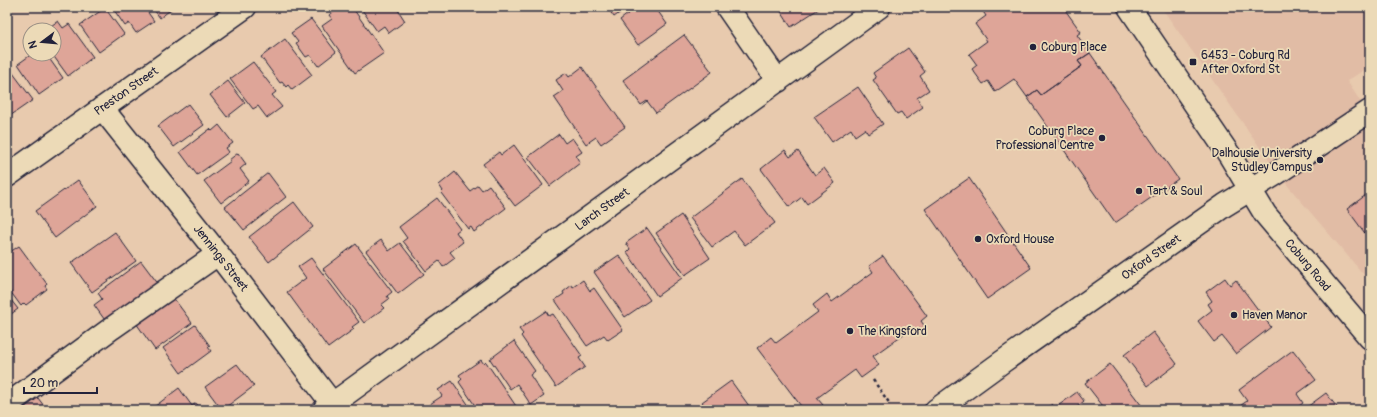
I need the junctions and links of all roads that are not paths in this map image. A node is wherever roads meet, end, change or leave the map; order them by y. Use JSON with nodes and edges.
{"nodes":[{"id":1,"x":245,"y":7,"type":"edge"},
{"id":2,"x":727,"y":7,"type":"edge"},
{"id":3,"x":880,"y":7,"type":"edge"},
{"id":4,"x":1129,"y":7,"type":"edge"},
{"id":5,"x":778,"y":81,"type":"junction"},
{"id":6,"x":102,"y":108,"type":"junction"},
{"id":7,"x":1370,"y":111,"type":"edge"},
{"id":8,"x":7,"y":176,"type":"edge"},
{"id":9,"x":1250,"y":190,"type":"junction"},
{"id":10,"x":218,"y":254,"type":"junction"},
{"id":11,"x":1370,"y":338,"type":"edge"},
{"id":12,"x":7,"y":405,"type":"edge"},
{"id":13,"x":331,"y":408,"type":"edge"},
{"id":14,"x":936,"y":410,"type":"edge"}],
"edges":[{"from":1,"to":6,"type":"street","name":"Preston Street"},
{"from":2,"to":5,"type":"street"},
{"from":3,"to":5,"type":"street","name":"Larch Street"},
{"from":4,"to":9,"type":"street","name":"Coburg Road"},
{"from":5,"to":13,"type":"street","name":"Larch Street"},
{"from":6,"to":8,"type":"street","name":"Preston Street"},
{"from":6,"to":10,"type":"street","name":"Jennings Street"},
{"from":7,"to":9,"type":"street","name":"Oxford Street"},
{"from":9,"to":11,"type":"street","name":"Coburg Road"},
{"from":9,"to":14,"type":"street","name":"Oxford Street"},
{"from":10,"to":12,"type":"street"},
{"from":10,"to":13,"type":"street","name":"Jennings Street"}]}
